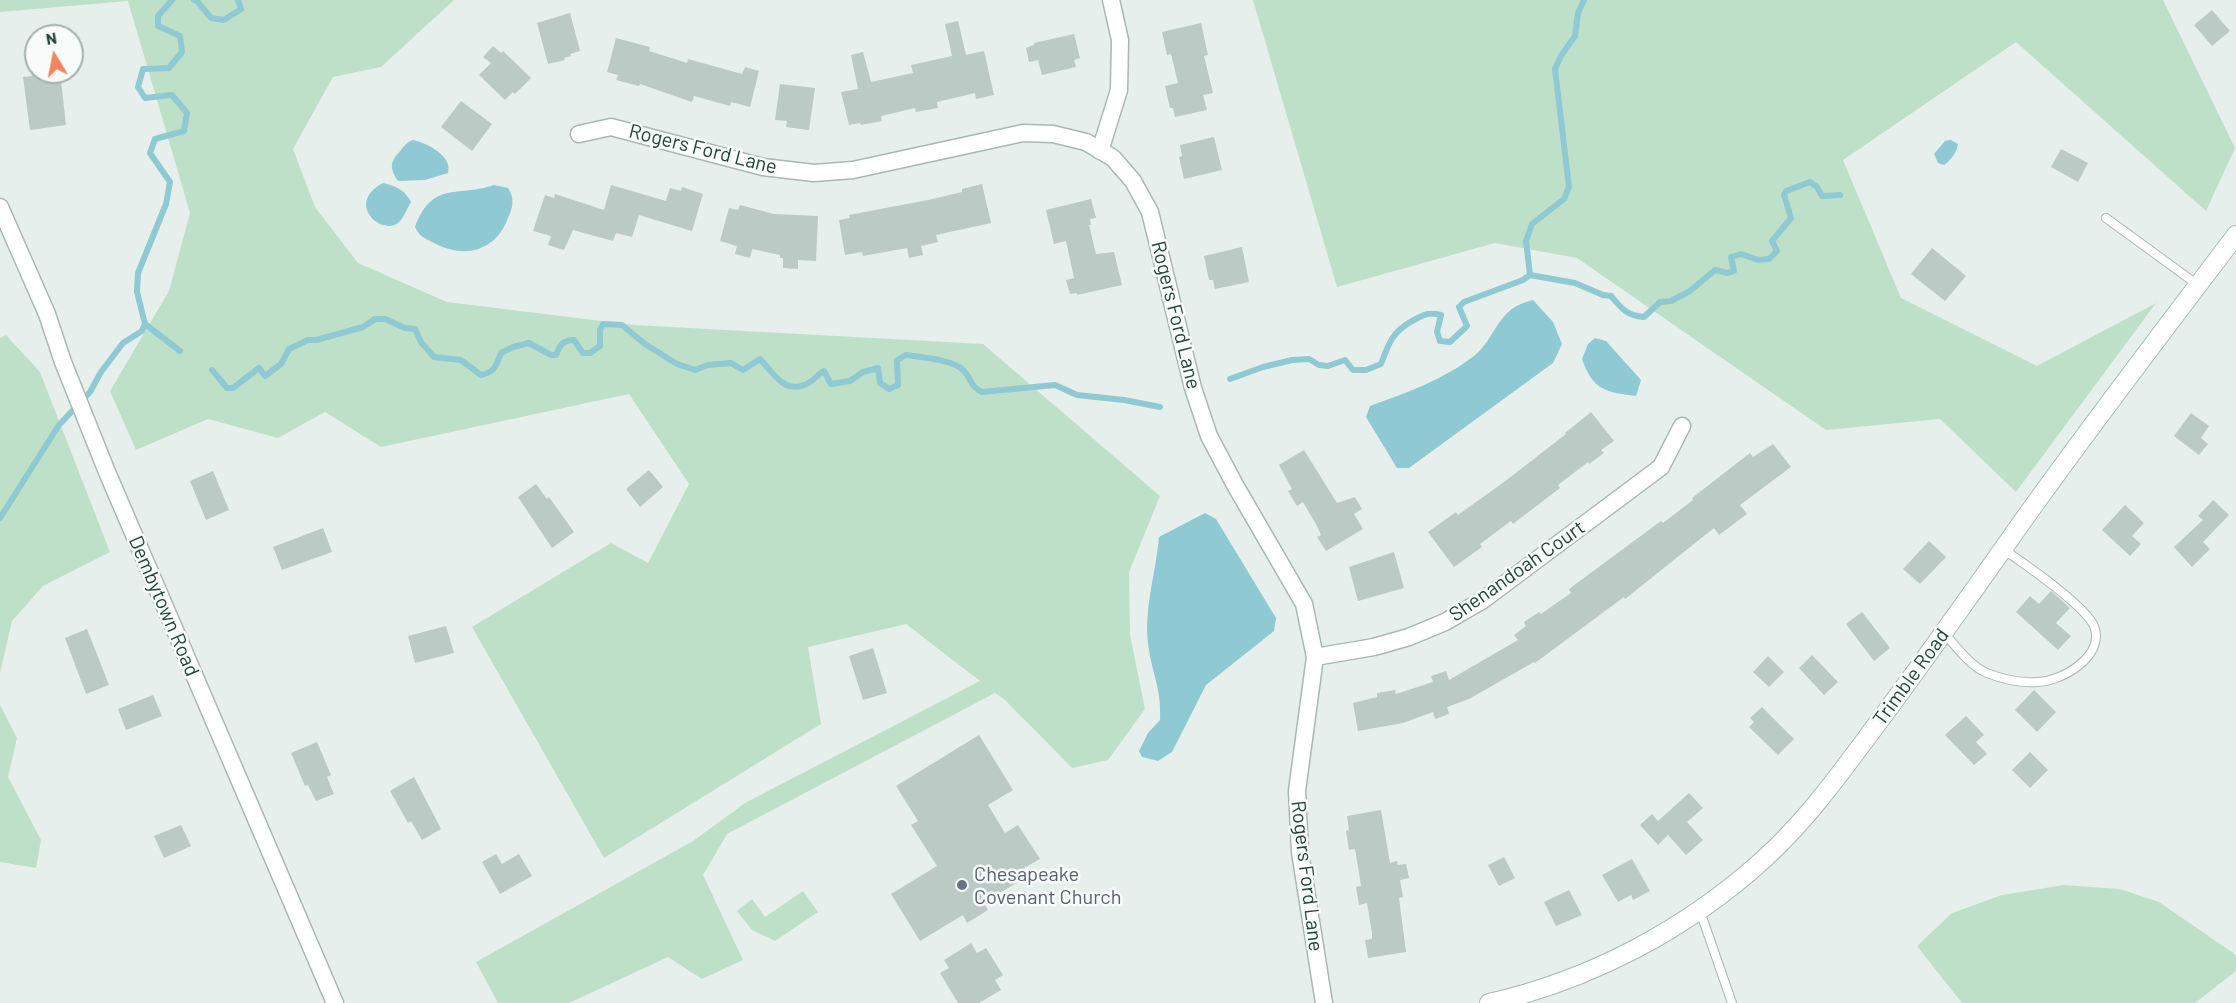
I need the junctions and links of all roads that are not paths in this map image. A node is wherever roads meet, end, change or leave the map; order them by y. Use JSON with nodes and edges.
{"nodes":[{"id":1,"x":1111,"y":0,"type":"edge"},
{"id":2,"x":579,"y":134,"type":"dead end"},
{"id":3,"x":1100,"y":151,"type":"junction"},
{"id":4,"x":0,"y":207,"type":"edge"},
{"id":5,"x":2106,"y":218,"type":"dead end"},
{"id":6,"x":2236,"y":235,"type":"edge"},
{"id":7,"x":2198,"y":285,"type":"junction"},
{"id":8,"x":1682,"y":426,"type":"dead end"},
{"id":9,"x":2003,"y":549,"type":"junction"},
{"id":10,"x":1944,"y":633,"type":"junction"},
{"id":11,"x":1315,"y":657,"type":"junction"},
{"id":12,"x":1700,"y":911,"type":"junction"},
{"id":13,"x":335,"y":1003,"type":"edge"},
{"id":14,"x":1324,"y":1003,"type":"edge"},
{"id":15,"x":1489,"y":1003,"type":"edge"},
{"id":16,"x":1732,"y":1003,"type":"edge"}],
"edges":[{"from":1,"to":3,"type":"street"},
{"from":2,"to":3,"type":"street","name":"Rogers Ford Lane"},
{"from":3,"to":11,"type":"street","name":"Rogers Ford Lane"},
{"from":4,"to":13,"type":"street","name":"Dembytown Road"},
{"from":5,"to":7,"type":"lane"},
{"from":6,"to":7,"type":"street","name":"Trimble Road"},
{"from":7,"to":9,"type":"street","name":"Trimble Road"},
{"from":8,"to":11,"type":"street","name":"Shenandoah Court"},
{"from":9,"to":10,"type":"street","name":"Trimble Road"},
{"from":9,"to":10,"type":"lane"},
{"from":10,"to":12,"type":"street","name":"Trimble Road"},
{"from":11,"to":14,"type":"street","name":"Rogers Ford Lane"},
{"from":12,"to":15,"type":"street","name":"Trimble Road"},
{"from":12,"to":16,"type":"lane"}]}
